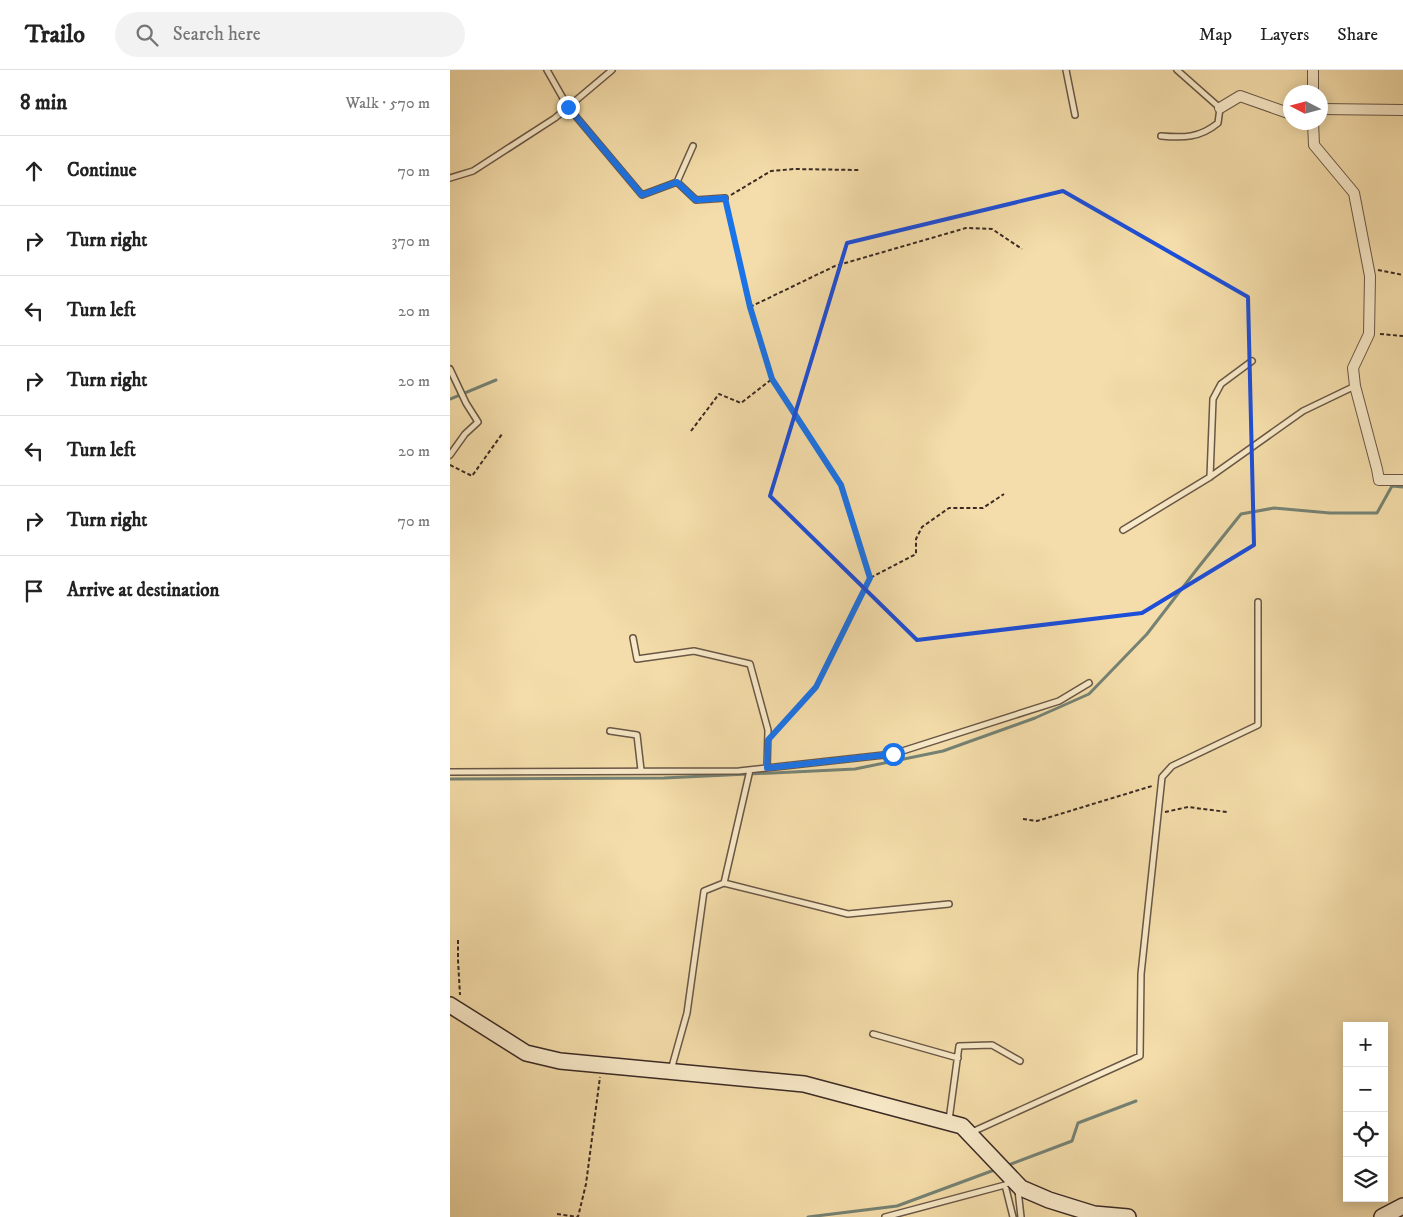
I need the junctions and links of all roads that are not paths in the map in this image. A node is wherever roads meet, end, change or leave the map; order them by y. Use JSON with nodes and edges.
{"nodes":[{"id":1,"x":547,"y":70,"type":"edge"},
{"id":2,"x":612,"y":70,"type":"edge"},
{"id":3,"x":1066,"y":70,"type":"edge"},
{"id":4,"x":1177,"y":70,"type":"edge"},
{"id":5,"x":1313,"y":70,"type":"edge"},
{"id":6,"x":1313,"y":85,"type":"edge"},
{"id":7,"x":568,"y":107,"type":"junction"},
{"id":8,"x":1220,"y":108,"type":"junction"},
{"id":9,"x":1328,"y":109,"type":"edge"},
{"id":10,"x":1403,"y":110,"type":"edge"},
{"id":11,"x":1283,"y":111,"type":"edge"},
{"id":12,"x":1075,"y":114,"type":"dead end"},
{"id":13,"x":1313,"y":130,"type":"edge"},
{"id":14,"x":1161,"y":136,"type":"dead end"},
{"id":15,"x":694,"y":146,"type":"dead end"},
{"id":16,"x":450,"y":178,"type":"edge"},
{"id":17,"x":677,"y":182,"type":"junction"},
{"id":18,"x":725,"y":198,"type":"road end"},
{"id":19,"x":1252,"y":361,"type":"dead end"},
{"id":20,"x":450,"y":369,"type":"edge"},
{"id":21,"x":1355,"y":386,"type":"junction"},
{"id":22,"x":450,"y":455,"type":"edge"},
{"id":23,"x":1210,"y":477,"type":"junction"},
{"id":24,"x":1403,"y":480,"type":"edge"},
{"id":25,"x":1123,"y":530,"type":"dead end"},
{"id":26,"x":1258,"y":602,"type":"dead end"},
{"id":27,"x":634,"y":638,"type":"dead end"},
{"id":28,"x":1089,"y":683,"type":"dead end"},
{"id":29,"x":610,"y":731,"type":"dead end"},
{"id":30,"x":767,"y":768,"type":"junction"},
{"id":31,"x":641,"y":770,"type":"junction"},
{"id":32,"x":750,"y":770,"type":"junction"},
{"id":33,"x":450,"y":772,"type":"edge"},
{"id":34,"x":724,"y":883,"type":"junction"},
{"id":35,"x":949,"y":904,"type":"dead end"},
{"id":36,"x":456,"y":1009,"type":"edge"},
{"id":37,"x":873,"y":1034,"type":"dead end"},
{"id":38,"x":958,"y":1058,"type":"junction"},
{"id":39,"x":1020,"y":1061,"type":"dead end"},
{"id":40,"x":671,"y":1071,"type":"junction"},
{"id":41,"x":949,"y":1122,"type":"junction"},
{"id":42,"x":969,"y":1133,"type":"junction"},
{"id":43,"x":1009,"y":1178,"type":"junction"},
{"id":44,"x":1403,"y":1205,"type":"edge"},
{"id":45,"x":886,"y":1217,"type":"edge"},
{"id":46,"x":1013,"y":1217,"type":"edge"},
{"id":47,"x":1021,"y":1217,"type":"edge"},
{"id":48,"x":1128,"y":1217,"type":"edge"},
{"id":49,"x":1382,"y":1217,"type":"edge"}],
"edges":[{"from":1,"to":7,"type":"lane"},
{"from":2,"to":7,"type":"lane"},
{"from":3,"to":12,"type":"lane"},
{"from":4,"to":8,"type":"lane"},
{"from":5,"to":6,"type":"street"},
{"from":7,"to":16,"type":"lane"},
{"from":7,"to":17,"type":"lane"},
{"from":8,"to":11,"type":"street"},
{"from":8,"to":14,"type":"lane"},
{"from":9,"to":10,"type":"street"},
{"from":13,"to":21,"type":"street"},
{"from":15,"to":17,"type":"lane"},
{"from":17,"to":18,"type":"lane"},
{"from":19,"to":23,"type":"lane"},
{"from":20,"to":22,"type":"lane"},
{"from":21,"to":23,"type":"lane"},
{"from":21,"to":24,"type":"street"},
{"from":23,"to":25,"type":"lane"},
{"from":26,"to":42,"type":"lane"},
{"from":27,"to":30,"type":"lane"},
{"from":28,"to":30,"type":"lane"},
{"from":29,"to":31,"type":"lane"},
{"from":30,"to":32,"type":"lane"},
{"from":31,"to":32,"type":"lane"},
{"from":31,"to":33,"type":"lane"},
{"from":32,"to":34,"type":"lane"},
{"from":34,"to":35,"type":"lane"},
{"from":34,"to":40,"type":"lane"},
{"from":36,"to":40,"type":"street"},
{"from":37,"to":38,"type":"lane"},
{"from":38,"to":39,"type":"lane"},
{"from":38,"to":41,"type":"lane"},
{"from":40,"to":41,"type":"street"},
{"from":41,"to":42,"type":"street"},
{"from":42,"to":43,"type":"street"},
{"from":43,"to":45,"type":"lane"},
{"from":43,"to":46,"type":"lane"},
{"from":43,"to":47,"type":"lane"},
{"from":43,"to":48,"type":"street"},
{"from":44,"to":49,"type":"street"}]}
